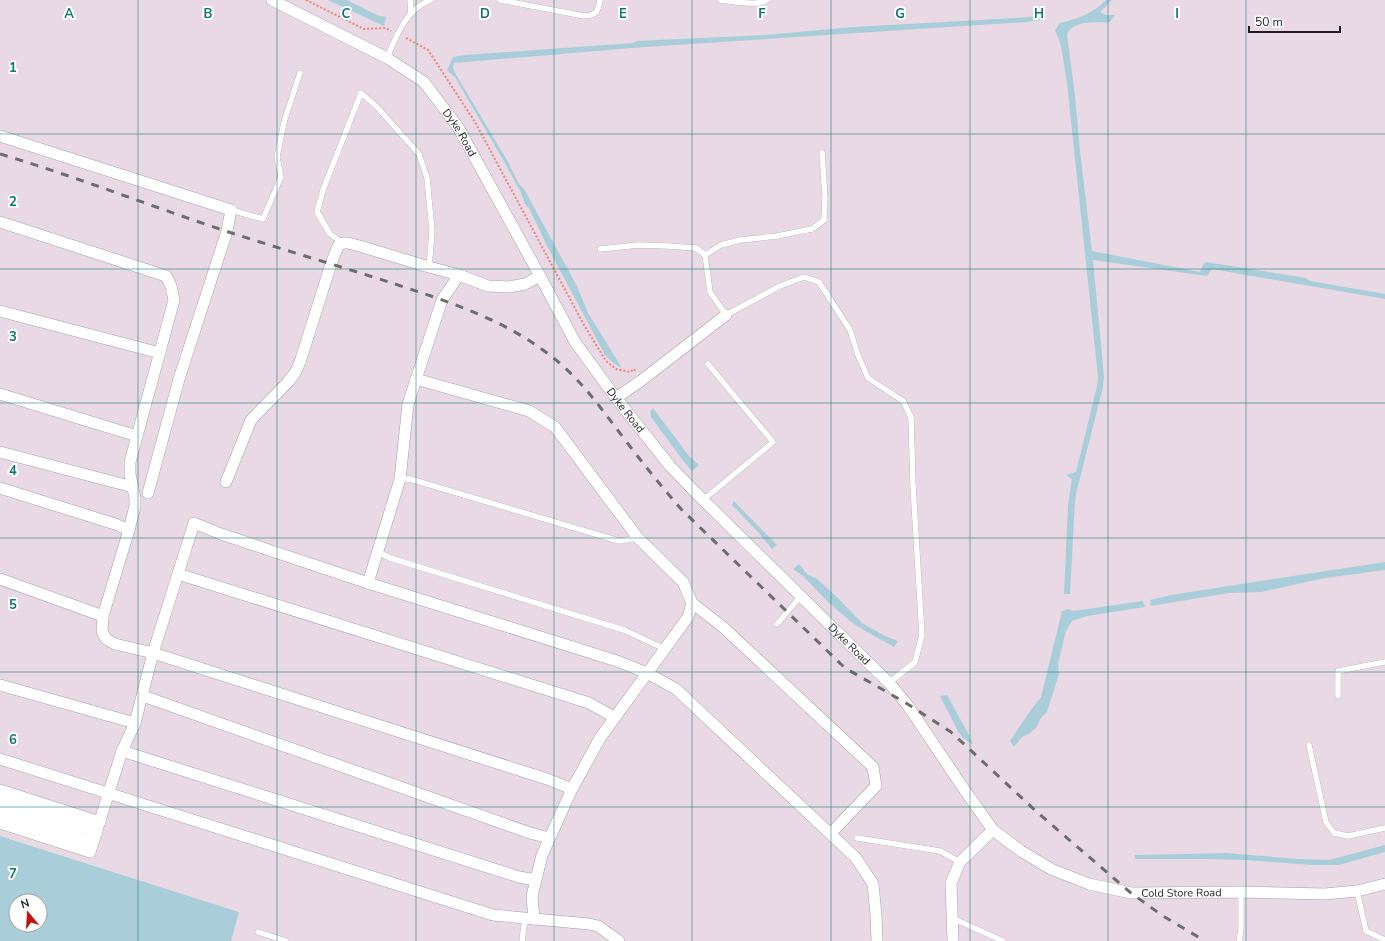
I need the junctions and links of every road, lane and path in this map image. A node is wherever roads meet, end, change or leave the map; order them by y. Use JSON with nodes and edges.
{"nodes":[{"id":1,"x":272,"y":0,"type":"edge"},
{"id":2,"x":410,"y":0,"type":"edge"},
{"id":3,"x":431,"y":0,"type":"edge"},
{"id":4,"x":500,"y":0,"type":"edge"},
{"id":5,"x":600,"y":0,"type":"edge"},
{"id":6,"x":720,"y":0,"type":"edge"},
{"id":7,"x":767,"y":0,"type":"edge"},
{"id":8,"x":411,"y":14,"type":"junction"},
{"id":9,"x":387,"y":58,"type":"junction"},
{"id":10,"x":300,"y":73,"type":"dead end"},
{"id":11,"x":0,"y":136,"type":"edge"},
{"id":12,"x":822,"y":152,"type":"dead end"},
{"id":13,"x":232,"y":210,"type":"junction"},
{"id":14,"x":0,"y":222,"type":"edge"},
{"id":15,"x":343,"y":243,"type":"junction"},
{"id":16,"x":600,"y":249,"type":"dead end"},
{"id":17,"x":705,"y":255,"type":"junction"},
{"id":18,"x":429,"y":267,"type":"junction"},
{"id":19,"x":459,"y":275,"type":"junction"},
{"id":20,"x":540,"y":276,"type":"junction"},
{"id":21,"x":0,"y":311,"type":"edge"},
{"id":22,"x":726,"y":315,"type":"junction"},
{"id":23,"x":160,"y":353,"type":"junction"},
{"id":24,"x":708,"y":364,"type":"dead end"},
{"id":25,"x":416,"y":379,"type":"junction"},
{"id":26,"x":0,"y":394,"type":"edge"},
{"id":27,"x":616,"y":398,"type":"junction"},
{"id":28,"x":137,"y":436,"type":"junction"},
{"id":29,"x":0,"y":452,"type":"edge"},
{"id":30,"x":400,"y":479,"type":"junction"},
{"id":31,"x":226,"y":482,"type":"dead end"},
{"id":32,"x":133,"y":487,"type":"junction"},
{"id":33,"x":0,"y":488,"type":"edge"},
{"id":34,"x":148,"y":493,"type":"dead end"},
{"id":35,"x":703,"y":500,"type":"junction"},
{"id":36,"x":129,"y":530,"type":"junction"},
{"id":37,"x":638,"y":538,"type":"junction"},
{"id":38,"x":378,"y":552,"type":"junction"},
{"id":39,"x":178,"y":574,"type":"junction"},
{"id":40,"x":0,"y":579,"type":"edge"},
{"id":41,"x":368,"y":583,"type":"junction"},
{"id":42,"x":800,"y":597,"type":"junction"},
{"id":43,"x":692,"y":603,"type":"junction"},
{"id":44,"x":103,"y":616,"type":"junction"},
{"id":45,"x":777,"y":624,"type":"dead end"},
{"id":46,"x":665,"y":649,"type":"junction"},
{"id":47,"x":153,"y":653,"type":"junction"},
{"id":48,"x":1385,"y":662,"type":"edge"},
{"id":49,"x":647,"y":673,"type":"junction"},
{"id":50,"x":889,"y":683,"type":"junction"},
{"id":51,"x":0,"y":685,"type":"edge"},
{"id":52,"x":143,"y":696,"type":"junction"},
{"id":53,"x":1338,"y":696,"type":"dead end"},
{"id":54,"x":614,"y":717,"type":"junction"},
{"id":55,"x":135,"y":723,"type":"junction"},
{"id":56,"x":1309,"y":745,"type":"dead end"},
{"id":57,"x":122,"y":751,"type":"junction"},
{"id":58,"x":0,"y":759,"type":"edge"},
{"id":59,"x":572,"y":789,"type":"junction"},
{"id":60,"x":0,"y":790,"type":"edge"},
{"id":61,"x":109,"y":794,"type":"junction"},
{"id":62,"x":0,"y":801,"type":"edge"},
{"id":63,"x":0,"y":812,"type":"edge"},
{"id":64,"x":0,"y":823,"type":"edge"},
{"id":65,"x":1385,"y":828,"type":"edge"},
{"id":66,"x":993,"y":830,"type":"junction"},
{"id":67,"x":97,"y":832,"type":"junction"},
{"id":68,"x":831,"y":833,"type":"junction"},
{"id":69,"x":549,"y":838,"type":"junction"},
{"id":70,"x":856,"y":838,"type":"dead end"},
{"id":71,"x":960,"y":862,"type":"junction"},
{"id":72,"x":536,"y":880,"type":"junction"},
{"id":73,"x":1385,"y":884,"type":"edge"},
{"id":74,"x":1357,"y":891,"type":"junction"},
{"id":75,"x":1241,"y":892,"type":"junction"},
{"id":76,"x":530,"y":918,"type":"junction"},
{"id":77,"x":952,"y":918,"type":"junction"},
{"id":78,"x":258,"y":932,"type":"dead end"},
{"id":79,"x":1385,"y":940,"type":"edge"},
{"id":80,"x":286,"y":941,"type":"edge"},
{"id":81,"x":522,"y":941,"type":"edge"},
{"id":82,"x":619,"y":941,"type":"edge"},
{"id":83,"x":877,"y":941,"type":"edge"},
{"id":84,"x":953,"y":941,"type":"edge"},
{"id":85,"x":1003,"y":941,"type":"edge"},
{"id":86,"x":1239,"y":941,"type":"edge"}],
"edges":[{"from":1,"to":9,"type":"street","name":"Dyke Road"},
{"from":2,"to":8,"type":"lane"},
{"from":3,"to":8,"type":"lane"},
{"from":4,"to":5,"type":"lane"},
{"from":6,"to":7,"type":"lane"},
{"from":8,"to":9,"type":"lane"},
{"from":9,"to":20,"type":"street","name":"Dyke Road"},
{"from":10,"to":13,"type":"lane"},
{"from":11,"to":13,"type":"street"},
{"from":12,"to":17,"type":"lane"},
{"from":13,"to":34,"type":"street"},
{"from":14,"to":23,"type":"street"},
{"from":15,"to":18,"type":"street"},
{"from":15,"to":18,"type":"lane"},
{"from":15,"to":31,"type":"street"},
{"from":16,"to":17,"type":"lane"},
{"from":17,"to":22,"type":"lane"},
{"from":18,"to":19,"type":"street"},
{"from":19,"to":20,"type":"street"},
{"from":19,"to":25,"type":"street"},
{"from":20,"to":27,"type":"street","name":"Dyke Road"},
{"from":21,"to":23,"type":"street"},
{"from":22,"to":27,"type":"street"},
{"from":22,"to":50,"type":"lane"},
{"from":23,"to":28,"type":"street"},
{"from":24,"to":35,"type":"lane"},
{"from":25,"to":30,"type":"street"},
{"from":25,"to":37,"type":"street"},
{"from":26,"to":28,"type":"street"},
{"from":27,"to":35,"type":"street","name":"Dyke Road"},
{"from":28,"to":32,"type":"street"},
{"from":29,"to":32,"type":"street"},
{"from":30,"to":37,"type":"lane"},
{"from":30,"to":38,"type":"street"},
{"from":32,"to":36,"type":"street"},
{"from":33,"to":36,"type":"street"},
{"from":35,"to":42,"type":"street","name":"Dyke Road"},
{"from":36,"to":44,"type":"street"},
{"from":37,"to":43,"type":"street"},
{"from":38,"to":41,"type":"street"},
{"from":38,"to":46,"type":"lane"},
{"from":39,"to":41,"type":"street"},
{"from":39,"to":47,"type":"street"},
{"from":39,"to":54,"type":"street"},
{"from":40,"to":44,"type":"street"},
{"from":41,"to":49,"type":"street"},
{"from":42,"to":45,"type":"lane"},
{"from":42,"to":50,"type":"street","name":"Dyke Road"},
{"from":43,"to":46,"type":"street"},
{"from":43,"to":68,"type":"street"},
{"from":44,"to":47,"type":"street"},
{"from":46,"to":49,"type":"street"},
{"from":47,"to":52,"type":"street"},
{"from":47,"to":59,"type":"street"},
{"from":48,"to":53,"type":"lane"},
{"from":49,"to":54,"type":"street"},
{"from":49,"to":68,"type":"street"},
{"from":50,"to":66,"type":"street","name":"Dyke Road"},
{"from":51,"to":55,"type":"street"},
{"from":52,"to":55,"type":"street"},
{"from":52,"to":69,"type":"street"},
{"from":54,"to":59,"type":"street"},
{"from":55,"to":57,"type":"street"},
{"from":56,"to":65,"type":"lane"},
{"from":57,"to":61,"type":"street"},
{"from":57,"to":72,"type":"street"},
{"from":58,"to":61,"type":"street"},
{"from":59,"to":69,"type":"street"},
{"from":60,"to":67,"type":"street"},
{"from":61,"to":67,"type":"street"},
{"from":61,"to":76,"type":"street"},
{"from":62,"to":67,"type":"street"},
{"from":63,"to":67,"type":"street"},
{"from":64,"to":67,"type":"street"},
{"from":66,"to":71,"type":"street"},
{"from":66,"to":75,"type":"street","name":"Cold Store Road"},
{"from":68,"to":83,"type":"street"},
{"from":69,"to":72,"type":"street"},
{"from":70,"to":71,"type":"lane"},
{"from":71,"to":77,"type":"street"},
{"from":72,"to":76,"type":"street"},
{"from":73,"to":74,"type":"street","name":"Cold Store Road"},
{"from":74,"to":75,"type":"street","name":"Cold Store Road"},
{"from":74,"to":79,"type":"lane"},
{"from":75,"to":86,"type":"lane"},
{"from":76,"to":81,"type":"lane"},
{"from":76,"to":82,"type":"street"},
{"from":77,"to":84,"type":"street"},
{"from":77,"to":85,"type":"lane"},
{"from":78,"to":80,"type":"lane"}]}
